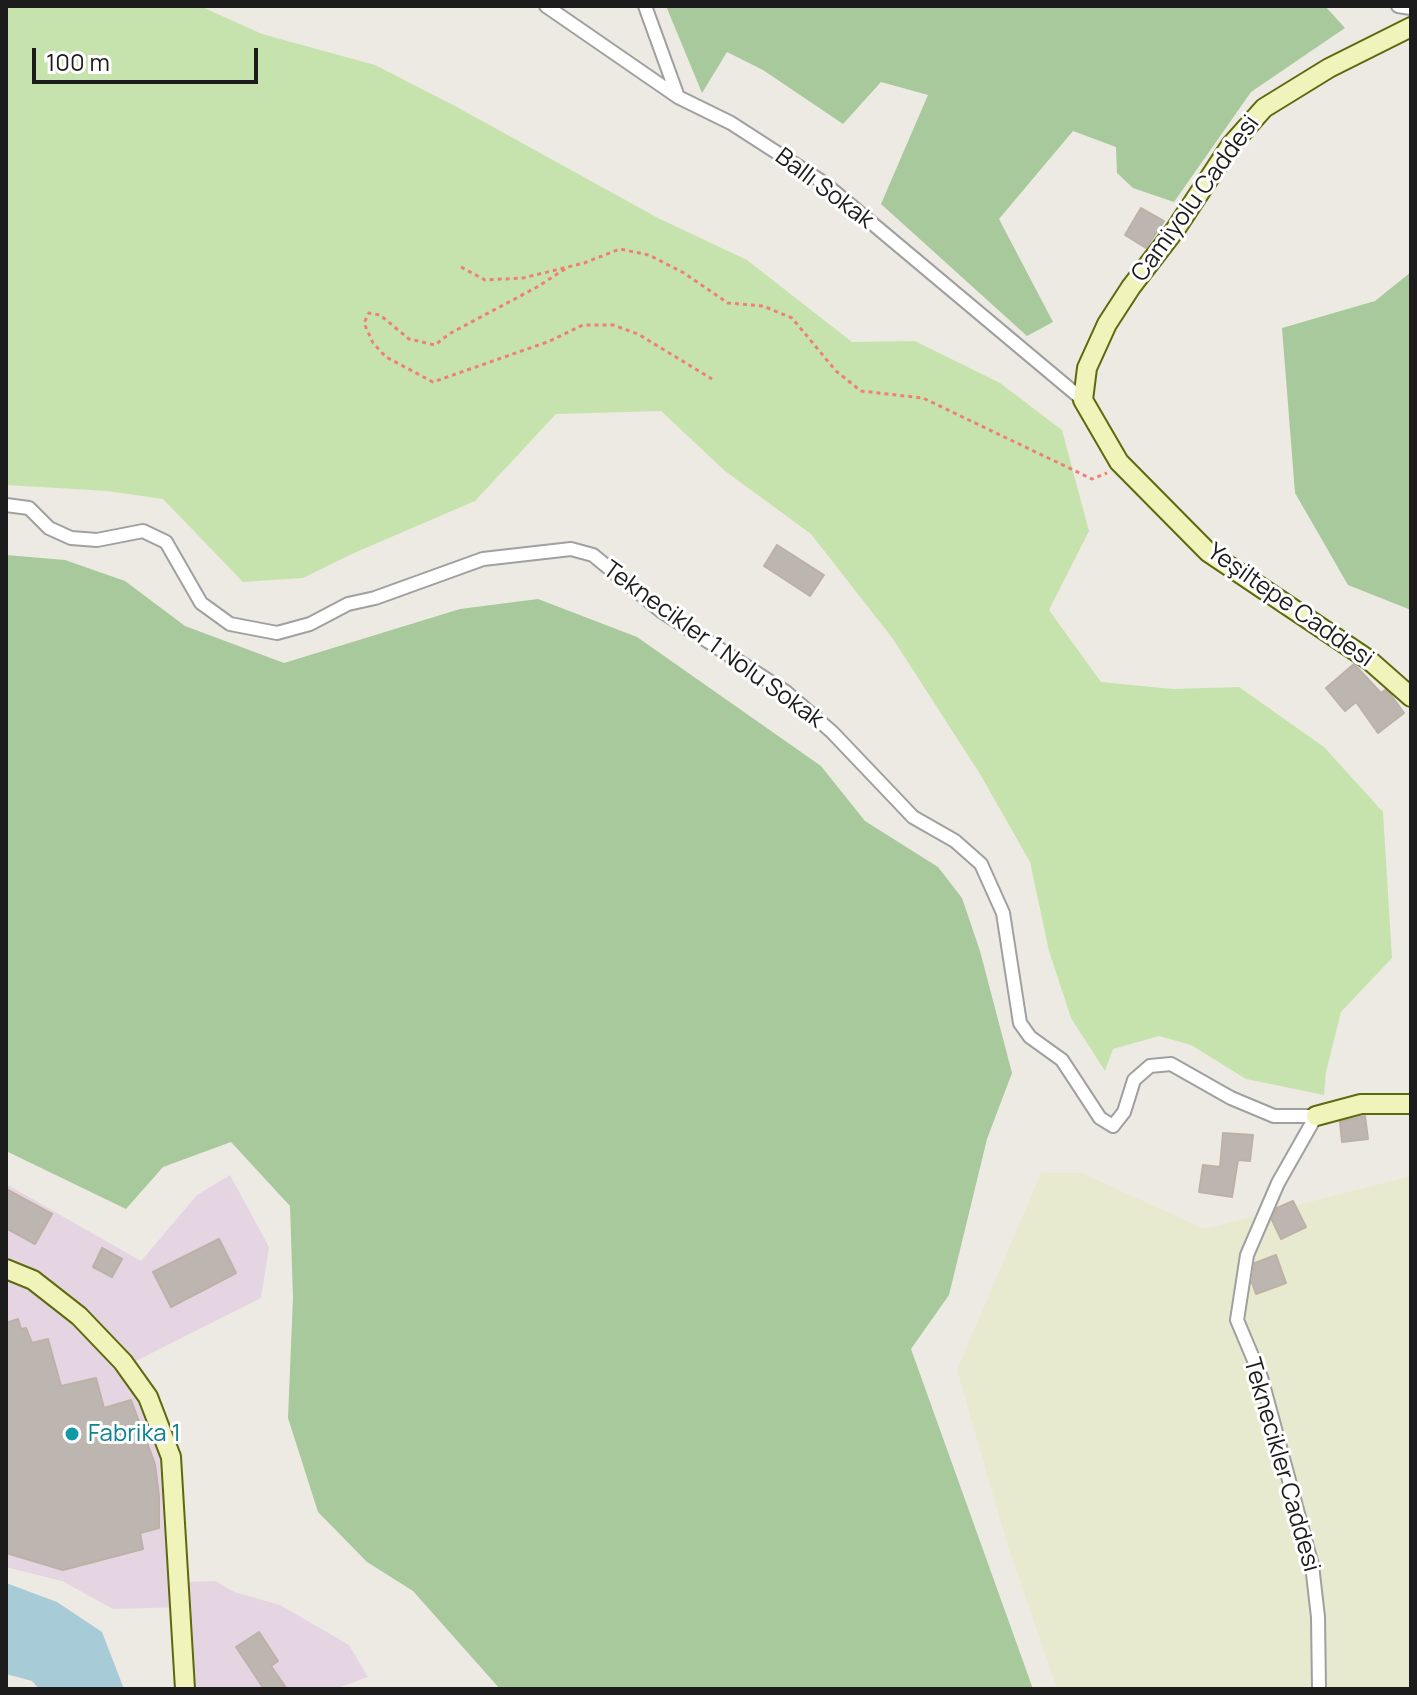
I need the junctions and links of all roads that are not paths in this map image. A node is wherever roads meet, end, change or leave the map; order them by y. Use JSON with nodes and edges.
{"nodes":[{"id":1,"x":546,"y":6,"type":"edge"},
{"id":2,"x":645,"y":6,"type":"edge"},
{"id":3,"x":1398,"y":6,"type":"edge"},
{"id":4,"x":1411,"y":8,"type":"edge"},
{"id":5,"x":1411,"y":27,"type":"edge"},
{"id":6,"x":678,"y":97,"type":"junction"},
{"id":7,"x":1083,"y":400,"type":"junction"},
{"id":8,"x":6,"y":505,"type":"edge"},
{"id":9,"x":1411,"y":697,"type":"edge"},
{"id":10,"x":1411,"y":1104,"type":"edge"},
{"id":11,"x":1316,"y":1116,"type":"junction"},
{"id":12,"x":6,"y":1269,"type":"edge"},
{"id":13,"x":185,"y":1689,"type":"edge"},
{"id":14,"x":1319,"y":1689,"type":"edge"}],
"edges":[{"from":1,"to":6,"type":"street","name":"Ballı Sokak"},
{"from":2,"to":6,"type":"street"},
{"from":3,"to":4,"type":"street"},
{"from":5,"to":7,"type":"street","name":"Camiyolu Caddesi"},
{"from":6,"to":7,"type":"street","name":"Ballı Sokak"},
{"from":7,"to":9,"type":"street","name":"Yeşiltepe Caddesi"},
{"from":8,"to":11,"type":"street","name":"Teknecikler 1 Nolu Sokak"},
{"from":10,"to":11,"type":"street"},
{"from":11,"to":14,"type":"street","name":"Teknecikler Caddesi"},
{"from":12,"to":13,"type":"street"}]}
